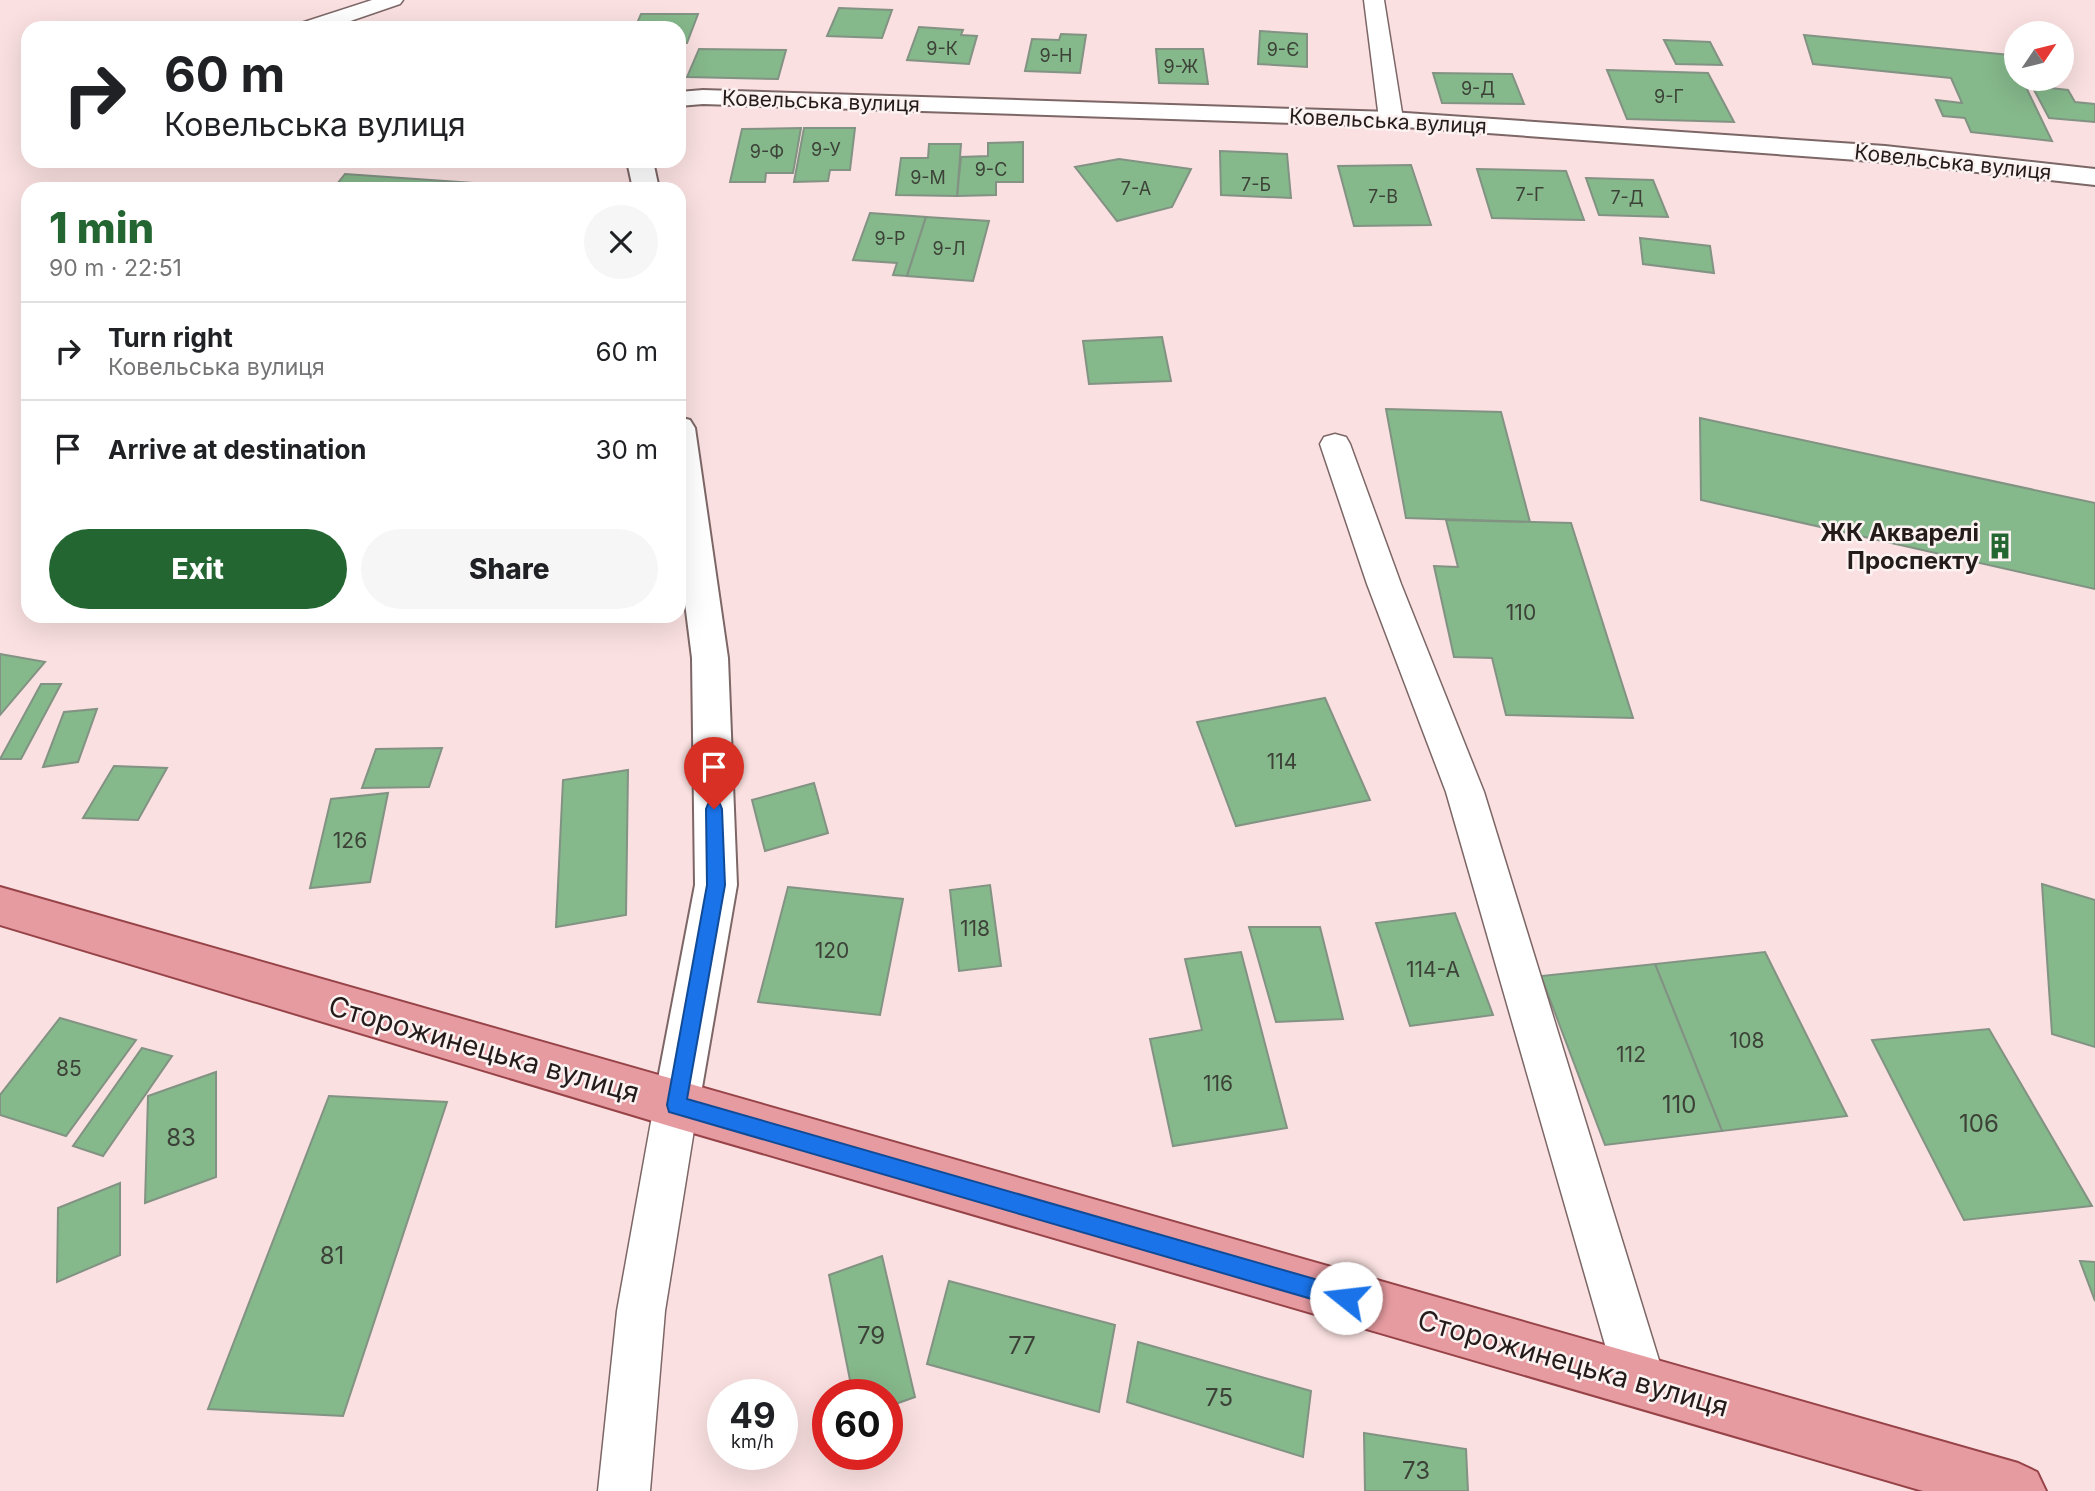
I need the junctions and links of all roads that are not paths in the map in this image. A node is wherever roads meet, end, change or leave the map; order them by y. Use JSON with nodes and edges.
{"nodes":[{"id":1,"x":393,"y":0,"type":"edge"},
{"id":2,"x":1374,"y":0,"type":"edge"},
{"id":3,"x":330,"y":21,"type":"edge"},
{"id":4,"x":686,"y":99,"type":"edge"},
{"id":5,"x":1391,"y":119,"type":"junction"},
{"id":6,"x":2095,"y":177,"type":"edge"},
{"id":7,"x":1335,"y":443,"type":"dead end"},
{"id":8,"x":686,"y":480,"type":"edge"},
{"id":9,"x":0,"y":906,"type":"edge"},
{"id":10,"x":676,"y":1105,"type":"junction"},
{"id":11,"x":1641,"y":1383,"type":"junction"},
{"id":12,"x":624,"y":1491,"type":"edge"},
{"id":13,"x":2018,"y":1491,"type":"edge"}],
"edges":[{"from":1,"to":3,"type":"lane"},
{"from":2,"to":5,"type":"lane"},
{"from":4,"to":5,"type":"street","name":"Ковельська вулиця"},
{"from":5,"to":6,"type":"street","name":"Ковельська вулиця"},
{"from":7,"to":11,"type":"lane"},
{"from":8,"to":10,"type":"street"},
{"from":9,"to":10,"type":"main road","name":"Сторожинецька вулиця"},
{"from":10,"to":11,"type":"main road","name":"Сторожинецька вулиця"},
{"from":10,"to":12,"type":"lane"},
{"from":11,"to":13,"type":"main road","name":"Сторожинецька вулиця"}]}
